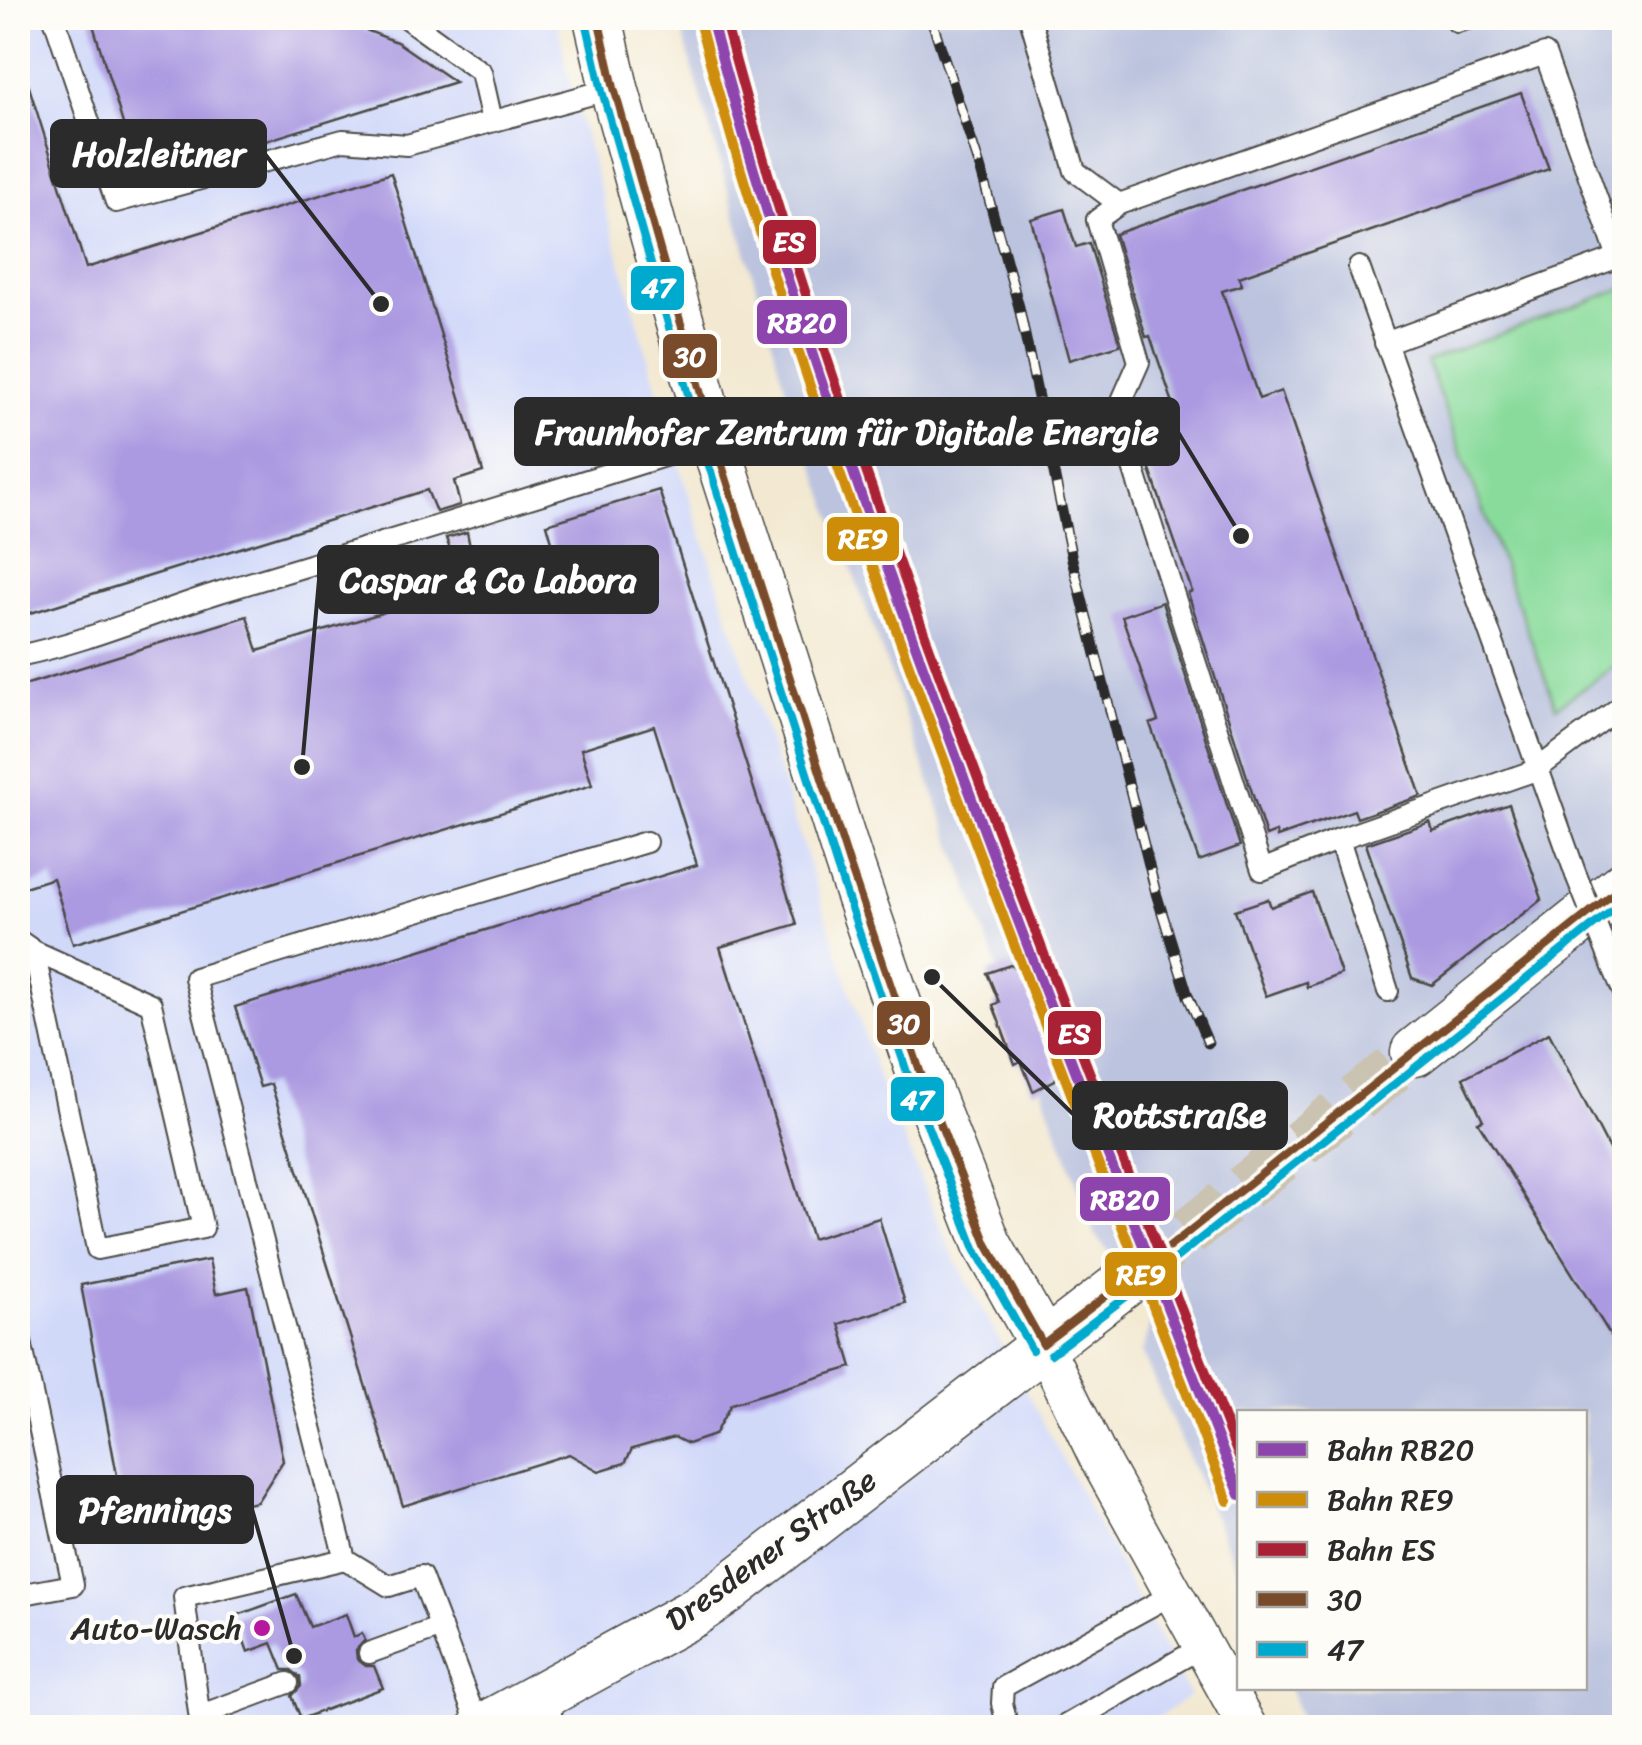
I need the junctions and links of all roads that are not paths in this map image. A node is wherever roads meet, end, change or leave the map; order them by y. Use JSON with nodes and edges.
{"nodes":[{"id":1,"x":54,"y":18,"type":"edge"},
{"id":2,"x":406,"y":18,"type":"edge"},
{"id":3,"x":598,"y":18,"type":"edge"},
{"id":4,"x":1030,"y":18,"type":"edge"},
{"id":5,"x":614,"y":88,"type":"junction"},
{"id":6,"x":492,"y":121,"type":"junction"},
{"id":7,"x":1119,"y":204,"type":"junction"},
{"id":8,"x":1621,"y":256,"type":"edge"},
{"id":9,"x":1360,"y":267,"type":"dead end"},
{"id":10,"x":1385,"y":343,"type":"junction"},
{"id":11,"x":714,"y":440,"type":"junction"},
{"id":12,"x":18,"y":656,"type":"edge"},
{"id":13,"x":1624,"y":704,"type":"edge"},
{"id":14,"x":1536,"y":770,"type":"junction"},
{"id":15,"x":1339,"y":840,"type":"junction"},
{"id":16,"x":646,"y":842,"type":"dead end"},
{"id":17,"x":1624,"y":885,"type":"edge"},
{"id":18,"x":26,"y":946,"type":"edge"},
{"id":19,"x":1388,"y":991,"type":"dead end"},
{"id":20,"x":1624,"y":993,"type":"edge"},
{"id":21,"x":1414,"y":1052,"type":"tunnel mouth"},
{"id":22,"x":1131,"y":1278,"type":"tunnel mouth"},
{"id":23,"x":18,"y":1328,"type":"edge"},
{"id":24,"x":1043,"y":1344,"type":"junction"},
{"id":25,"x":345,"y":1559,"type":"junction"},
{"id":26,"x":18,"y":1594,"type":"edge"},
{"id":27,"x":1173,"y":1594,"type":"junction"},
{"id":28,"x":441,"y":1627,"type":"junction"},
{"id":29,"x":1202,"y":1646,"type":"junction"},
{"id":30,"x":369,"y":1653,"type":"dead end"},
{"id":31,"x":288,"y":1683,"type":"dead end"},
{"id":32,"x":550,"y":1710,"type":"edge"},
{"id":33,"x":201,"y":1721,"type":"edge"},
{"id":34,"x":480,"y":1728,"type":"edge"},
{"id":35,"x":1011,"y":1728,"type":"edge"},
{"id":36,"x":1060,"y":1728,"type":"edge"},
{"id":37,"x":1248,"y":1728,"type":"edge"}],
"edges":[{"from":1,"to":6,"type":"lane"},
{"from":2,"to":6,"type":"lane"},
{"from":3,"to":5,"type":"street"},
{"from":4,"to":7,"type":"lane"},
{"from":5,"to":6,"type":"lane"},
{"from":5,"to":11,"type":"street"},
{"from":7,"to":8,"type":"lane"},
{"from":7,"to":15,"type":"lane"},
{"from":8,"to":10,"type":"lane"},
{"from":9,"to":10,"type":"lane"},
{"from":10,"to":14,"type":"lane"},
{"from":11,"to":12,"type":"lane"},
{"from":11,"to":24,"type":"street"},
{"from":13,"to":14,"type":"lane"},
{"from":14,"to":15,"type":"lane"},
{"from":14,"to":20,"type":"lane","bridge":true},
{"from":15,"to":19,"type":"lane"},
{"from":16,"to":25,"type":"lane"},
{"from":17,"to":21,"type":"street"},
{"from":18,"to":18,"type":"lane"},
{"from":22,"to":24,"type":"street","name":"Dresdener Straße"},
{"from":23,"to":26,"type":"lane"},
{"from":24,"to":27,"type":"street"},
{"from":24,"to":32,"type":"street","name":"Dresdener Straße"},
{"from":25,"to":28,"type":"lane"},
{"from":25,"to":33,"type":"lane"},
{"from":27,"to":29,"type":"street"},
{"from":27,"to":35,"type":"lane"},
{"from":28,"to":30,"type":"lane"},
{"from":28,"to":34,"type":"lane"},
{"from":29,"to":36,"type":"lane"},
{"from":29,"to":37,"type":"street"},
{"from":31,"to":33,"type":"lane"},
{"from":32,"to":34,"type":"street","name":"Dresdener Straße"}]}
